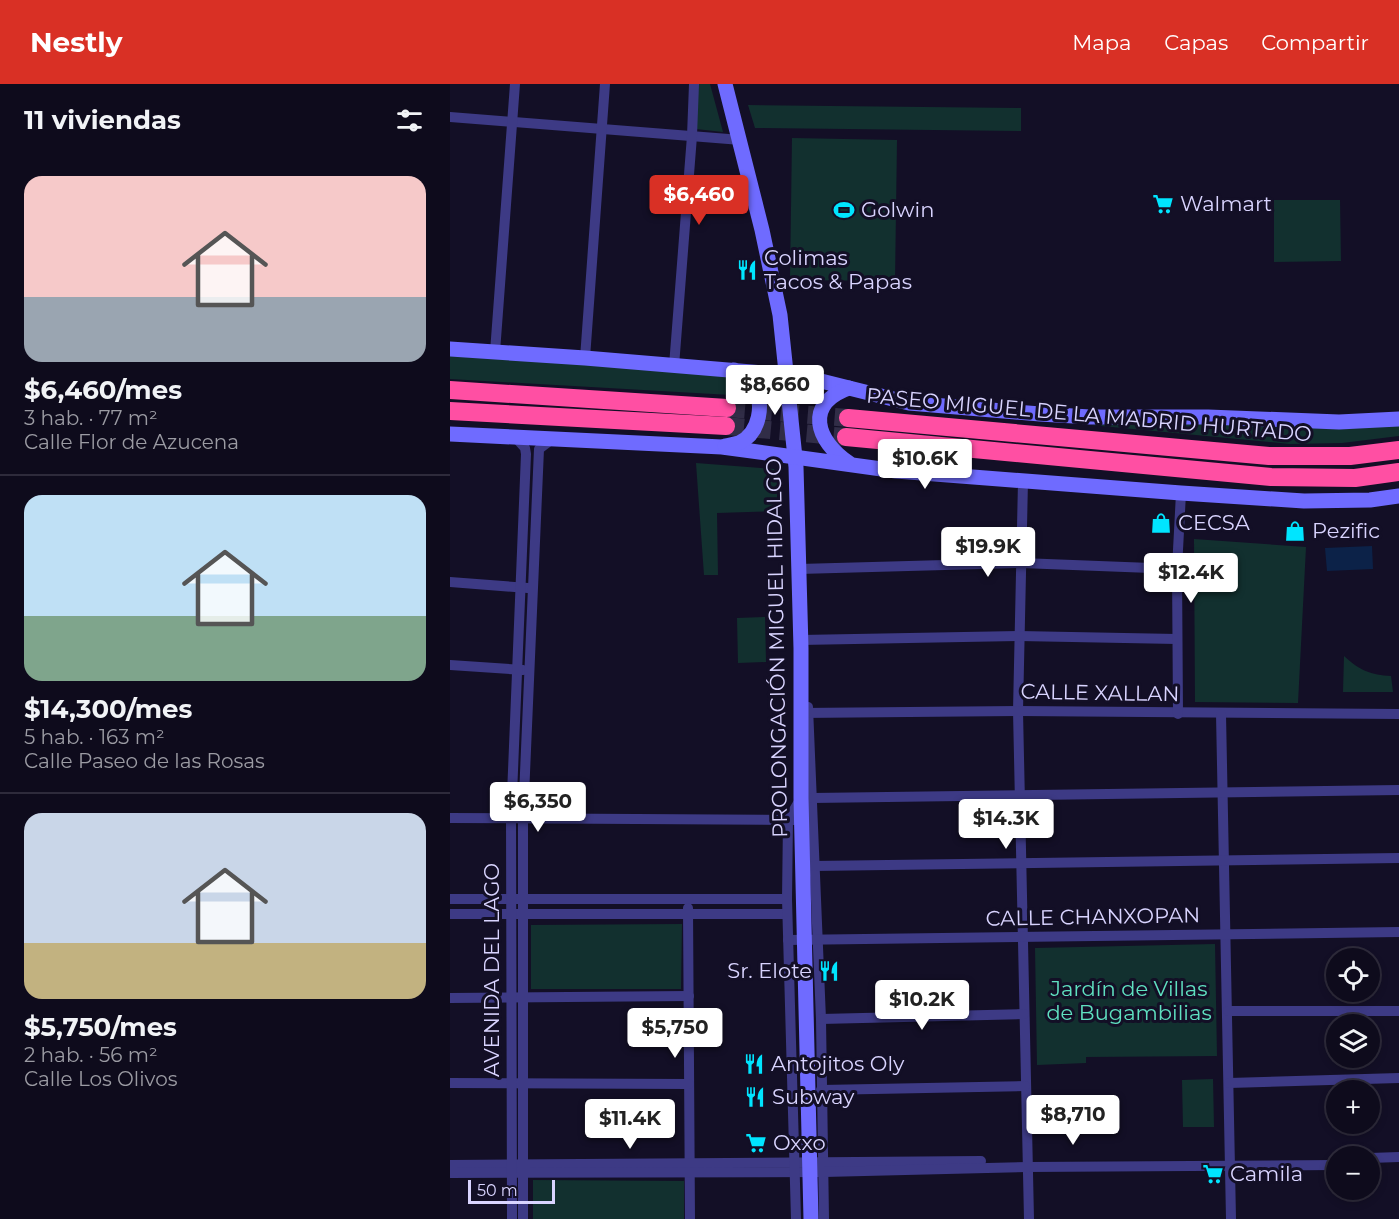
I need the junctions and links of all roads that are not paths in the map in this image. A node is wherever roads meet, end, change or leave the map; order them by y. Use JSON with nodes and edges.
{"nodes":[{"id":1,"x":515,"y":84,"type":"edge"},
{"id":2,"x":605,"y":84,"type":"edge"},
{"id":3,"x":694,"y":84,"type":"edge"},
{"id":4,"x":725,"y":84,"type":"edge"},
{"id":5,"x":450,"y":117,"type":"edge"},
{"id":6,"x":511,"y":122,"type":"junction"},
{"id":7,"x":602,"y":129,"type":"junction"},
{"id":8,"x":692,"y":136,"type":"junction"},
{"id":9,"x":741,"y":140,"type":"junction"},
{"id":10,"x":450,"y":349,"type":"edge"},
{"id":11,"x":495,"y":352,"type":"junction"},
{"id":12,"x":585,"y":358,"type":"junction"},
{"id":13,"x":674,"y":366,"type":"junction"},
{"id":14,"x":734,"y":370,"type":"junction"},
{"id":15,"x":787,"y":375,"type":"junction"},
{"id":16,"x":849,"y":388,"type":"junction"},
{"id":17,"x":450,"y":390,"type":"edge"},
{"id":18,"x":727,"y":408,"type":"tunnel mouth"},
{"id":19,"x":450,"y":411,"type":"edge"},
{"id":20,"x":1399,"y":412,"type":"edge"},
{"id":21,"x":848,"y":418,"type":"tunnel mouth"},
{"id":22,"x":1399,"y":419,"type":"edge"},
{"id":23,"x":1376,"y":421,"type":"junction"},
{"id":24,"x":726,"y":426,"type":"tunnel mouth"},
{"id":25,"x":450,"y":434,"type":"edge"},
{"id":26,"x":515,"y":437,"type":"junction"},
{"id":27,"x":846,"y":437,"type":"tunnel mouth"},
{"id":28,"x":551,"y":440,"type":"junction"},
{"id":29,"x":722,"y":447,"type":"junction"},
{"id":30,"x":1399,"y":450,"type":"edge"},
{"id":31,"x":795,"y":457,"type":"junction"},
{"id":32,"x":851,"y":464,"type":"junction"},
{"id":33,"x":1399,"y":472,"type":"edge"},
{"id":34,"x":1023,"y":481,"type":"junction"},
{"id":35,"x":1181,"y":493,"type":"junction"},
{"id":36,"x":1399,"y":496,"type":"edge"},
{"id":37,"x":522,"y":543,"type":"junction"},
{"id":38,"x":535,"y":543,"type":"junction"},
{"id":39,"x":1021,"y":563,"type":"junction"},
{"id":40,"x":799,"y":569,"type":"junction"},
{"id":41,"x":1177,"y":569,"type":"junction"},
{"id":42,"x":450,"y":582,"type":"edge"},
{"id":43,"x":520,"y":587,"type":"junction"},
{"id":44,"x":533,"y":588,"type":"junction"},
{"id":45,"x":1018,"y":636,"type":"junction"},
{"id":46,"x":1177,"y":639,"type":"junction"},
{"id":47,"x":800,"y":644,"type":"junction"},
{"id":48,"x":450,"y":665,"type":"edge"},
{"id":49,"x":517,"y":670,"type":"junction"},
{"id":50,"x":530,"y":671,"type":"junction"},
{"id":51,"x":1018,"y":711,"type":"junction"},
{"id":52,"x":804,"y":713,"type":"junction"},
{"id":53,"x":1178,"y":714,"type":"junction"},
{"id":54,"x":1221,"y":714,"type":"junction"},
{"id":55,"x":1399,"y":714,"type":"edge"},
{"id":56,"x":1399,"y":790,"type":"edge"},
{"id":57,"x":1222,"y":792,"type":"junction"},
{"id":58,"x":1019,"y":795,"type":"junction"},
{"id":59,"x":807,"y":798,"type":"junction"},
{"id":60,"x":450,"y":818,"type":"edge"},
{"id":61,"x":511,"y":819,"type":"junction"},
{"id":62,"x":523,"y":819,"type":"junction"},
{"id":63,"x":795,"y":820,"type":"junction"},
{"id":64,"x":1399,"y":858,"type":"edge"},
{"id":65,"x":1224,"y":860,"type":"junction"},
{"id":66,"x":1020,"y":863,"type":"junction"},
{"id":67,"x":813,"y":866,"type":"junction"},
{"id":68,"x":450,"y":899,"type":"edge"},
{"id":69,"x":511,"y":899,"type":"junction"},
{"id":70,"x":523,"y":899,"type":"junction"},
{"id":71,"x":688,"y":899,"type":"junction"},
{"id":72,"x":787,"y":899,"type":"junction"},
{"id":73,"x":450,"y":914,"type":"edge"},
{"id":74,"x":511,"y":914,"type":"junction"},
{"id":75,"x":523,"y":914,"type":"junction"},
{"id":76,"x":688,"y":914,"type":"junction"},
{"id":77,"x":787,"y":914,"type":"junction"},
{"id":78,"x":1399,"y":932,"type":"edge"},
{"id":79,"x":1226,"y":934,"type":"junction"},
{"id":80,"x":1022,"y":937,"type":"junction"},
{"id":81,"x":803,"y":940,"type":"junction"},
{"id":82,"x":689,"y":996,"type":"junction"},
{"id":83,"x":523,"y":997,"type":"junction"},
{"id":84,"x":450,"y":998,"type":"edge"},
{"id":85,"x":511,"y":998,"type":"junction"},
{"id":86,"x":1228,"y":1011,"type":"junction"},
{"id":87,"x":1399,"y":1011,"type":"edge"},
{"id":88,"x":1024,"y":1014,"type":"junction"},
{"id":89,"x":820,"y":1019,"type":"junction"},
{"id":90,"x":1399,"y":1078,"type":"edge"},
{"id":91,"x":450,"y":1083,"type":"edge"},
{"id":92,"x":517,"y":1083,"type":"junction"},
{"id":93,"x":1229,"y":1083,"type":"junction"},
{"id":94,"x":689,"y":1084,"type":"junction"},
{"id":95,"x":1026,"y":1086,"type":"junction"},
{"id":96,"x":821,"y":1090,"type":"junction"},
{"id":97,"x":1399,"y":1157,"type":"edge"},
{"id":98,"x":1326,"y":1158,"type":"edge"},
{"id":99,"x":1380,"y":1158,"type":"edge"},
{"id":100,"x":1231,"y":1162,"type":"junction"},
{"id":101,"x":1028,"y":1163,"type":"junction"},
{"id":102,"x":1399,"y":1164,"type":"edge"},
{"id":103,"x":450,"y":1165,"type":"edge"},
{"id":104,"x":1326,"y":1165,"type":"edge"},
{"id":105,"x":1380,"y":1165,"type":"edge"},
{"id":106,"x":809,"y":1167,"type":"junction"},
{"id":107,"x":690,"y":1168,"type":"junction"},
{"id":108,"x":517,"y":1169,"type":"junction"},
{"id":109,"x":450,"y":1173,"type":"edge"},
{"id":110,"x":512,"y":1219,"type":"edge"},
{"id":111,"x":523,"y":1219,"type":"edge"},
{"id":112,"x":690,"y":1219,"type":"edge"},
{"id":113,"x":796,"y":1219,"type":"edge"},
{"id":114,"x":811,"y":1219,"type":"edge"},
{"id":115,"x":824,"y":1219,"type":"edge"},
{"id":116,"x":1029,"y":1219,"type":"edge"},
{"id":117,"x":1231,"y":1219,"type":"edge"}],
"edges":[{"from":1,"to":6,"type":"street"},
{"from":2,"to":7,"type":"street"},
{"from":3,"to":8,"type":"street"},
{"from":4,"to":9,"type":"street","name":"PROLONGACIÓN MIGUEL HIDALGO"},
{"from":5,"to":6,"type":"street"},
{"from":6,"to":7,"type":"street"},
{"from":6,"to":11,"type":"street"},
{"from":7,"to":8,"type":"street"},
{"from":7,"to":12,"type":"street"},
{"from":8,"to":9,"type":"street"},
{"from":8,"to":13,"type":"street"},
{"from":9,"to":15,"type":"street","name":"PROLONGACIÓN MIGUEL HIDALGO"},
{"from":10,"to":11,"type":"street"},
{"from":11,"to":12,"type":"street"},
{"from":12,"to":13,"type":"street"},
{"from":13,"to":14,"type":"street"},
{"from":14,"to":15,"type":"street"},
{"from":14,"to":29,"type":"street"},
{"from":15,"to":16,"type":"street"},
{"from":15,"to":31,"type":"street","name":"PROLONGACIÓN MIGUEL HIDALGO"},
{"from":16,"to":23,"type":"street"},
{"from":16,"to":32,"type":"street"},
{"from":17,"to":18,"type":"highway"},
{"from":19,"to":24,"type":"highway"},
{"from":20,"to":23,"type":"street"},
{"from":21,"to":30,"type":"highway","name":"PASEO MIGUEL DE LA MADRID HURTADO"},
{"from":22,"to":23,"type":"street"},
{"from":25,"to":26,"type":"street"},
{"from":26,"to":28,"type":"street"},
{"from":26,"to":37,"type":"street","name":"AVENIDA DEL LAGO"},
{"from":27,"to":33,"type":"highway","name":"PASEO MIGUEL DE LA MADRID HURTADO"},
{"from":28,"to":29,"type":"street"},
{"from":28,"to":38,"type":"street","name":"AVENIDA DEL LAGO"},
{"from":29,"to":31,"type":"street"},
{"from":31,"to":32,"type":"street"},
{"from":31,"to":40,"type":"street","name":"PROLONGACIÓN MIGUEL HIDALGO"},
{"from":32,"to":34,"type":"street"},
{"from":34,"to":35,"type":"street"},
{"from":34,"to":39,"type":"street"},
{"from":35,"to":36,"type":"street"},
{"from":35,"to":41,"type":"street"},
{"from":37,"to":38,"type":"street"},
{"from":37,"to":43,"type":"street","name":"AVENIDA DEL LAGO"},
{"from":38,"to":44,"type":"street","name":"AVENIDA DEL LAGO"},
{"from":39,"to":40,"type":"street"},
{"from":39,"to":41,"type":"street"},
{"from":39,"to":45,"type":"street"},
{"from":40,"to":47,"type":"street","name":"PROLONGACIÓN MIGUEL HIDALGO"},
{"from":41,"to":46,"type":"street"},
{"from":42,"to":43,"type":"street"},
{"from":43,"to":44,"type":"street"},
{"from":43,"to":49,"type":"street","name":"AVENIDA DEL LAGO"},
{"from":44,"to":50,"type":"street","name":"AVENIDA DEL LAGO"},
{"from":45,"to":46,"type":"street"},
{"from":45,"to":47,"type":"street"},
{"from":45,"to":51,"type":"street"},
{"from":46,"to":53,"type":"street"},
{"from":47,"to":52,"type":"street","name":"PROLONGACIÓN MIGUEL HIDALGO"},
{"from":48,"to":49,"type":"street"},
{"from":49,"to":50,"type":"street"},
{"from":49,"to":61,"type":"street","name":"AVENIDA DEL LAGO"},
{"from":50,"to":62,"type":"street","name":"AVENIDA DEL LAGO"},
{"from":51,"to":52,"type":"street","name":"CALLE XALLAN"},
{"from":51,"to":53,"type":"street","name":"CALLE XALLAN"},
{"from":51,"to":58,"type":"street"},
{"from":52,"to":59,"type":"street","name":"PROLONGACIÓN MIGUEL HIDALGO"},
{"from":53,"to":54,"type":"street","name":"CALLE XALLAN"},
{"from":54,"to":55,"type":"street","name":"CALLE XALLAN"},
{"from":54,"to":57,"type":"street"},
{"from":56,"to":57,"type":"street"},
{"from":57,"to":58,"type":"street"},
{"from":57,"to":65,"type":"street"},
{"from":58,"to":59,"type":"street"},
{"from":58,"to":66,"type":"street"},
{"from":59,"to":63,"type":"street","name":"PROLONGACIÓN MIGUEL HIDALGO"},
{"from":59,"to":67,"type":"street"},
{"from":60,"to":61,"type":"street"},
{"from":61,"to":62,"type":"street"},
{"from":61,"to":69,"type":"street","name":"AVENIDA DEL LAGO"},
{"from":62,"to":63,"type":"street"},
{"from":62,"to":70,"type":"street","name":"AVENIDA DEL LAGO"},
{"from":63,"to":72,"type":"street"},
{"from":63,"to":81,"type":"street","name":"PROLONGACIÓN MIGUEL HIDALGO"},
{"from":64,"to":65,"type":"street"},
{"from":65,"to":66,"type":"street"},
{"from":65,"to":79,"type":"street"},
{"from":66,"to":67,"type":"street"},
{"from":66,"to":80,"type":"street"},
{"from":67,"to":81,"type":"street"},
{"from":68,"to":69,"type":"street"},
{"from":69,"to":70,"type":"street"},
{"from":69,"to":74,"type":"street","name":"AVENIDA DEL LAGO"},
{"from":70,"to":71,"type":"street"},
{"from":70,"to":75,"type":"street","name":"AVENIDA DEL LAGO"},
{"from":71,"to":72,"type":"street"},
{"from":71,"to":76,"type":"street"},
{"from":72,"to":77,"type":"street"},
{"from":73,"to":74,"type":"street"},
{"from":74,"to":75,"type":"street"},
{"from":74,"to":85,"type":"street","name":"AVENIDA DEL LAGO"},
{"from":75,"to":76,"type":"street"},
{"from":75,"to":83,"type":"street","name":"AVENIDA DEL LAGO"},
{"from":76,"to":77,"type":"street"},
{"from":76,"to":82,"type":"street"},
{"from":77,"to":81,"type":"street"},
{"from":78,"to":79,"type":"street","name":"CALLE CHANXOPAN"},
{"from":79,"to":80,"type":"street","name":"CALLE CHANXOPAN"},
{"from":79,"to":86,"type":"street"},
{"from":80,"to":81,"type":"street","name":"CALLE CHANXOPAN"},
{"from":80,"to":88,"type":"street"},
{"from":81,"to":89,"type":"street"},
{"from":81,"to":106,"type":"street","name":"PROLONGACIÓN MIGUEL HIDALGO"},
{"from":82,"to":83,"type":"street"},
{"from":82,"to":94,"type":"street"},
{"from":83,"to":85,"type":"street"},
{"from":83,"to":92,"type":"street","name":"AVENIDA DEL LAGO"},
{"from":84,"to":85,"type":"street"},
{"from":85,"to":92,"type":"street","name":"AVENIDA DEL LAGO"},
{"from":86,"to":87,"type":"street"},
{"from":86,"to":93,"type":"street"},
{"from":88,"to":89,"type":"street"},
{"from":88,"to":95,"type":"street"},
{"from":89,"to":96,"type":"street"},
{"from":90,"to":93,"type":"street"},
{"from":91,"to":92,"type":"street"},
{"from":92,"to":94,"type":"street"},
{"from":92,"to":108,"type":"street","name":"AVENIDA DEL LAGO"},
{"from":93,"to":100,"type":"street"},
{"from":94,"to":107,"type":"street"},
{"from":95,"to":96,"type":"street"},
{"from":95,"to":101,"type":"street"},
{"from":96,"to":106,"type":"street"},
{"from":97,"to":99,"type":"street"},
{"from":98,"to":100,"type":"street"},
{"from":100,"to":101,"type":"street"},
{"from":100,"to":104,"type":"street"},
{"from":100,"to":117,"type":"street"},
{"from":101,"to":106,"type":"street"},
{"from":101,"to":116,"type":"street"},
{"from":102,"to":105,"type":"street"},
{"from":103,"to":108,"type":"street"},
{"from":106,"to":107,"type":"street"},
{"from":106,"to":113,"type":"street"},
{"from":106,"to":114,"type":"street","name":"PROLONGACIÓN MIGUEL HIDALGO"},
{"from":106,"to":115,"type":"street"},
{"from":107,"to":108,"type":"street"},
{"from":107,"to":112,"type":"street"},
{"from":108,"to":109,"type":"street"},
{"from":108,"to":110,"type":"street","name":"AVENIDA DEL LAGO"},
{"from":108,"to":111,"type":"street","name":"AVENIDA DEL LAGO"}]}
